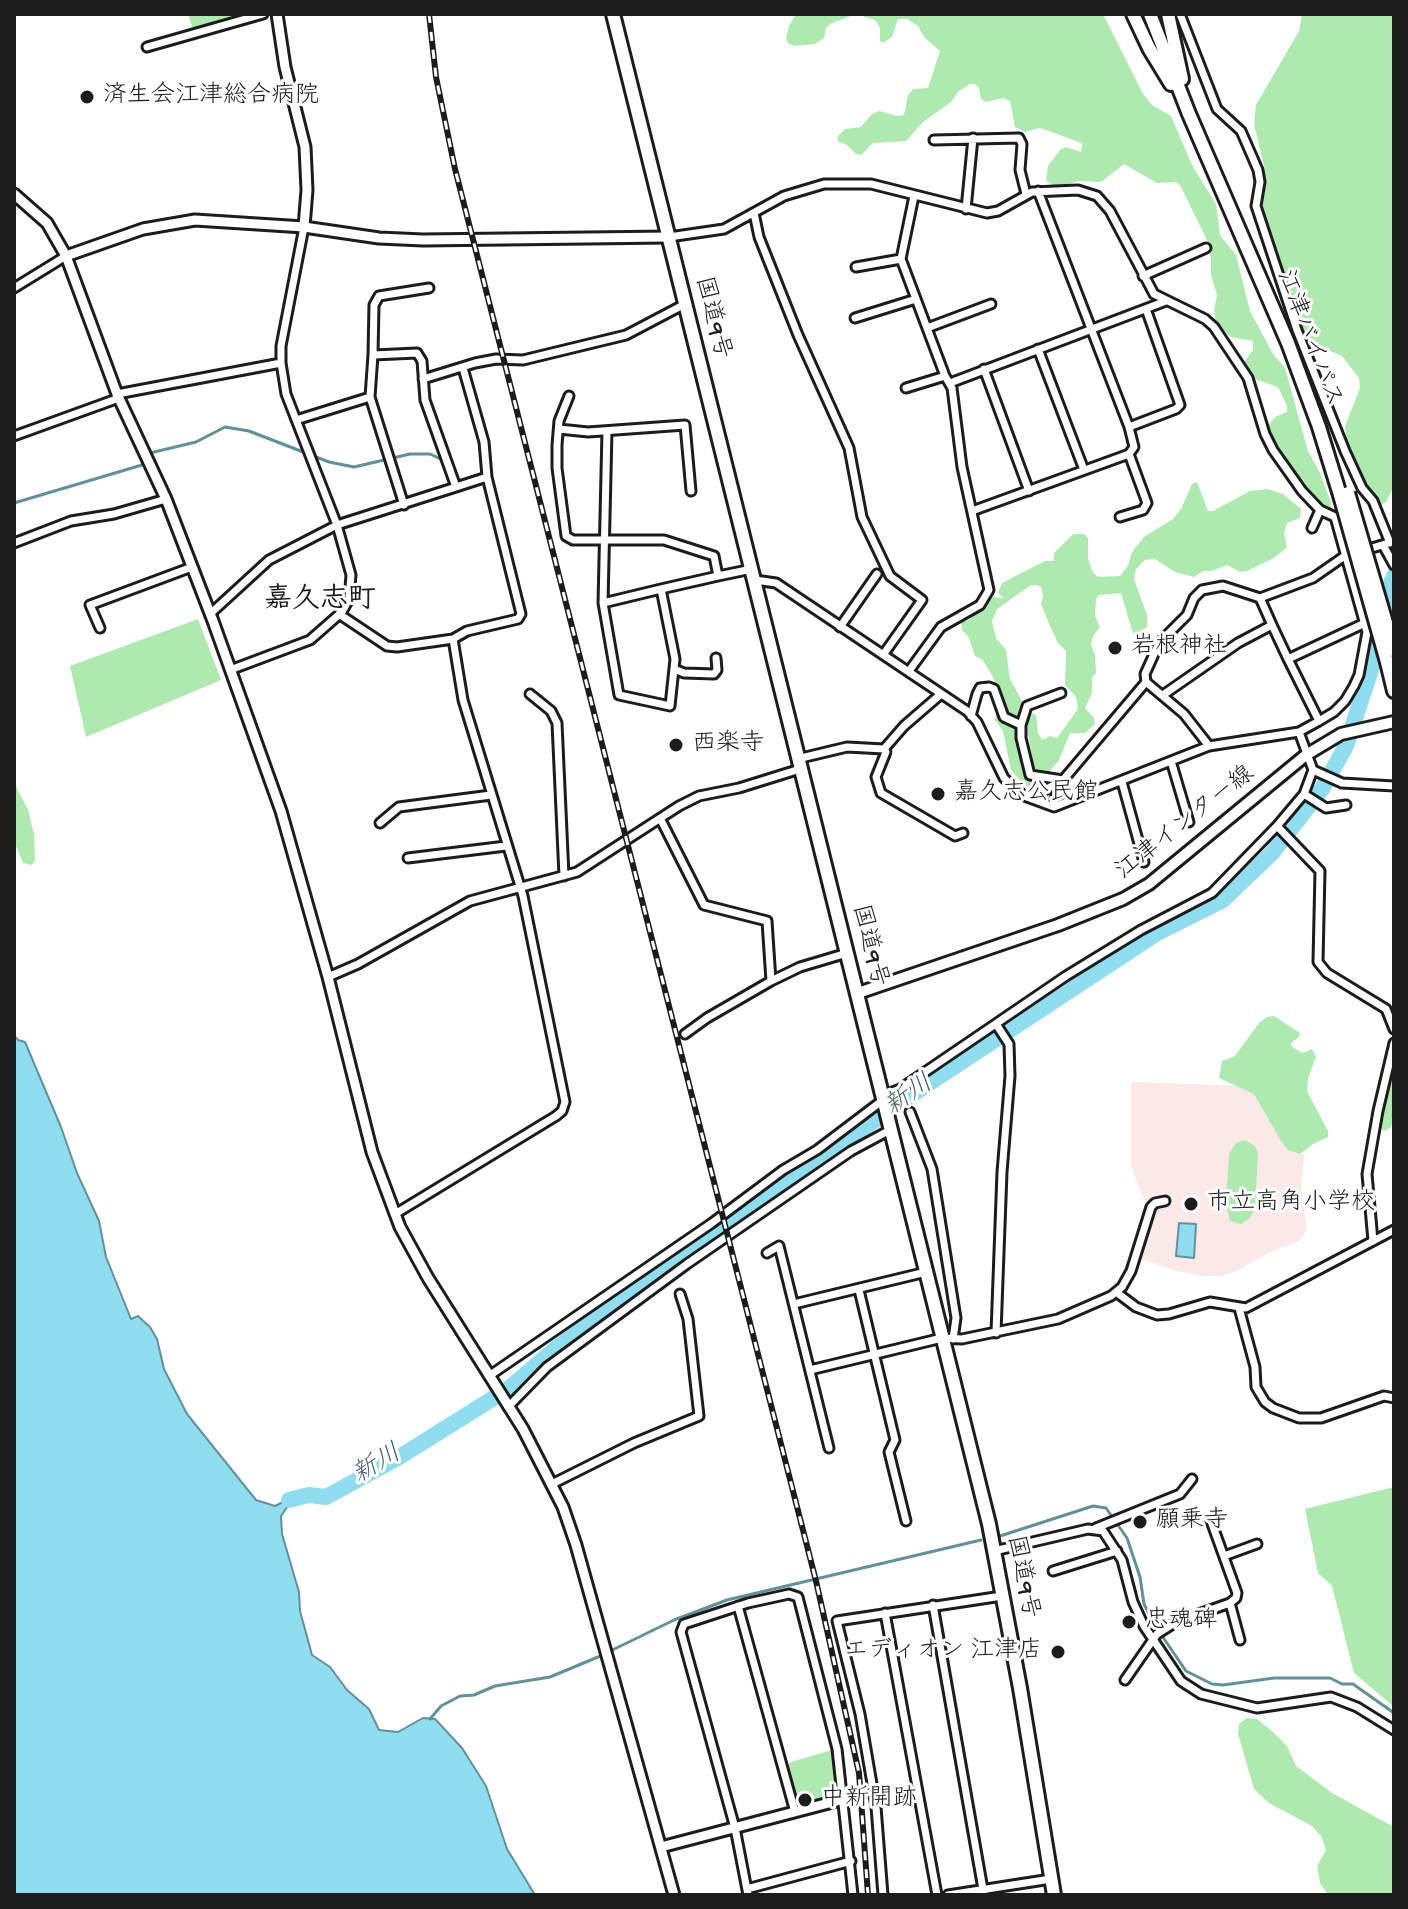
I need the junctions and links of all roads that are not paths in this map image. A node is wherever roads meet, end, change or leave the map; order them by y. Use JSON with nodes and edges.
{"nodes":[{"id":1,"x":263,"y":14,"type":"edge"},
{"id":2,"x":277,"y":14,"type":"edge"},
{"id":3,"x":613,"y":14,"type":"edge"},
{"id":4,"x":1133,"y":14,"type":"edge"},
{"id":5,"x":1150,"y":14,"type":"edge"},
{"id":6,"x":1168,"y":14,"type":"edge"},
{"id":7,"x":1180,"y":14,"type":"edge"},
{"id":8,"x":147,"y":47,"type":"dead end"},
{"id":9,"x":1189,"y":114,"type":"junction"},
{"id":10,"x":973,"y":138,"type":"junction"},
{"id":11,"x":934,"y":140,"type":"dead end"},
{"id":12,"x":1038,"y":191,"type":"junction"},
{"id":13,"x":14,"y":194,"type":"edge"},
{"id":14,"x":1026,"y":194,"type":"junction"},
{"id":15,"x":914,"y":196,"type":"junction"},
{"id":16,"x":966,"y":209,"type":"junction"},
{"id":17,"x":754,"y":213,"type":"junction"},
{"id":18,"x":304,"y":227,"type":"junction"},
{"id":19,"x":669,"y":237,"type":"junction"},
{"id":20,"x":1206,"y":248,"type":"dead end"},
{"id":21,"x":66,"y":256,"type":"junction"},
{"id":22,"x":901,"y":259,"type":"junction"},
{"id":23,"x":856,"y":267,"type":"dead end"},
{"id":24,"x":1143,"y":276,"type":"junction"},
{"id":25,"x":14,"y":288,"type":"edge"},
{"id":26,"x":429,"y":288,"type":"dead end"},
{"id":27,"x":916,"y":299,"type":"junction"},
{"id":28,"x":1166,"y":301,"type":"junction"},
{"id":29,"x":685,"y":304,"type":"junction"},
{"id":30,"x":991,"y":304,"type":"dead end"},
{"id":31,"x":1146,"y":309,"type":"junction"},
{"id":32,"x":855,"y":318,"type":"dead end"},
{"id":33,"x":927,"y":328,"type":"junction"},
{"id":34,"x":1091,"y":329,"type":"junction"},
{"id":35,"x":1038,"y":349,"type":"junction"},
{"id":36,"x":373,"y":355,"type":"junction"},
{"id":37,"x":281,"y":363,"type":"junction"},
{"id":38,"x":463,"y":368,"type":"junction"},
{"id":39,"x":984,"y":369,"type":"junction"},
{"id":40,"x":423,"y":379,"type":"junction"},
{"id":41,"x":947,"y":380,"type":"junction"},
{"id":42,"x":906,"y":388,"type":"dead end"},
{"id":43,"x":118,"y":396,"type":"junction"},
{"id":44,"x":569,"y":396,"type":"dead end"},
{"id":45,"x":370,"y":397,"type":"junction"},
{"id":46,"x":296,"y":420,"type":"junction"},
{"id":47,"x":1129,"y":427,"type":"junction"},
{"id":48,"x":559,"y":429,"type":"junction"},
{"id":49,"x":607,"y":431,"type":"junction"},
{"id":50,"x":14,"y":436,"type":"edge"},
{"id":51,"x":1129,"y":454,"type":"junction"},
{"id":52,"x":1084,"y":470,"type":"junction"},
{"id":53,"x":487,"y":477,"type":"junction"},
{"id":54,"x":456,"y":487,"type":"junction"},
{"id":55,"x":691,"y":491,"type":"dead end"},
{"id":56,"x":1029,"y":491,"type":"junction"},
{"id":57,"x":1344,"y":494,"type":"junction"},
{"id":58,"x":166,"y":499,"type":"junction"},
{"id":59,"x":404,"y":505,"type":"junction"},
{"id":60,"x":1320,"y":510,"type":"junction"},
{"id":61,"x":972,"y":511,"type":"junction"},
{"id":62,"x":1120,"y":517,"type":"dead end"},
{"id":63,"x":337,"y":525,"type":"junction"},
{"id":64,"x":1312,"y":528,"type":"dead end"},
{"id":65,"x":604,"y":540,"type":"junction"},
{"id":66,"x":14,"y":543,"type":"edge"},
{"id":67,"x":1389,"y":543,"type":"edge"},
{"id":68,"x":1345,"y":554,"type":"junction"},
{"id":69,"x":1394,"y":565,"type":"edge"},
{"id":70,"x":192,"y":567,"type":"junction"},
{"id":71,"x":754,"y":574,"type":"junction"},
{"id":72,"x":877,"y":574,"type":"dead end"},
{"id":73,"x":718,"y":576,"type":"junction"},
{"id":74,"x":661,"y":589,"type":"junction"},
{"id":75,"x":1260,"y":598,"type":"junction"},
{"id":76,"x":603,"y":603,"type":"junction"},
{"id":77,"x":210,"y":614,"type":"junction"},
{"id":78,"x":339,"y":614,"type":"junction"},
{"id":79,"x":1365,"y":623,"type":"junction"},
{"id":80,"x":1272,"y":625,"type":"junction"},
{"id":81,"x":840,"y":627,"type":"junction"},
{"id":82,"x":100,"y":628,"type":"dead end"},
{"id":83,"x":453,"y":639,"type":"junction"},
{"id":84,"x":1394,"y":650,"type":"edge"},
{"id":85,"x":883,"y":655,"type":"junction"},
{"id":86,"x":716,"y":658,"type":"dead end"},
{"id":87,"x":1288,"y":659,"type":"junction"},
{"id":88,"x":674,"y":669,"type":"junction"},
{"id":89,"x":230,"y":670,"type":"junction"},
{"id":90,"x":909,"y":671,"type":"junction"},
{"id":91,"x":1146,"y":682,"type":"junction"},
{"id":92,"x":1394,"y":691,"type":"edge"},
{"id":93,"x":1061,"y":693,"type":"dead end"},
{"id":94,"x":530,"y":694,"type":"dead end"},
{"id":95,"x":941,"y":694,"type":"junction"},
{"id":96,"x":1163,"y":695,"type":"junction"},
{"id":97,"x":971,"y":716,"type":"junction"},
{"id":98,"x":1319,"y":721,"type":"junction"},
{"id":99,"x":1394,"y":722,"type":"edge"},
{"id":100,"x":1021,"y":725,"type":"junction"},
{"id":101,"x":1299,"y":732,"type":"junction"},
{"id":102,"x":1209,"y":746,"type":"junction"},
{"id":103,"x":884,"y":749,"type":"junction"},
{"id":104,"x":1306,"y":755,"type":"junction"},
{"id":105,"x":1171,"y":761,"type":"junction"},
{"id":106,"x":799,"y":764,"type":"junction"},
{"id":107,"x":1316,"y":772,"type":"junction"},
{"id":108,"x":1063,"y":780,"type":"junction"},
{"id":109,"x":1122,"y":782,"type":"junction"},
{"id":110,"x":1394,"y":786,"type":"edge"},
{"id":111,"x":491,"y":795,"type":"junction"},
{"id":112,"x":1305,"y":795,"type":"junction"},
{"id":113,"x":1030,"y":798,"type":"junction"},
{"id":114,"x":1346,"y":805,"type":"dead end"},
{"id":115,"x":1052,"y":806,"type":"junction"},
{"id":116,"x":660,"y":818,"type":"junction"},
{"id":117,"x":1189,"y":822,"type":"dead end"},
{"id":118,"x":380,"y":823,"type":"dead end"},
{"id":119,"x":1278,"y":827,"type":"junction"},
{"id":120,"x":963,"y":833,"type":"dead end"},
{"id":121,"x":506,"y":846,"type":"junction"},
{"id":122,"x":408,"y":858,"type":"dead end"},
{"id":123,"x":1144,"y":862,"type":"dead end"},
{"id":124,"x":564,"y":876,"type":"junction"},
{"id":125,"x":519,"y":887,"type":"junction"},
{"id":126,"x":847,"y":953,"type":"junction"},
{"id":127,"x":328,"y":977,"type":"junction"},
{"id":128,"x":771,"y":981,"type":"junction"},
{"id":129,"x":858,"y":993,"type":"junction"},
{"id":130,"x":998,"y":1025,"type":"junction"},
{"id":131,"x":1394,"y":1029,"type":"edge"},
{"id":132,"x":685,"y":1034,"type":"dead end"},
{"id":133,"x":1394,"y":1043,"type":"edge"},
{"id":134,"x":883,"y":1100,"type":"junction"},
{"id":135,"x":910,"y":1112,"type":"dead end"},
{"id":136,"x":890,"y":1128,"type":"junction"},
{"id":137,"x":1165,"y":1201,"type":"dead end"},
{"id":138,"x":395,"y":1214,"type":"junction"},
{"id":139,"x":1394,"y":1230,"type":"edge"},
{"id":140,"x":1373,"y":1241,"type":"junction"},
{"id":141,"x":767,"y":1253,"type":"dead end"},
{"id":142,"x":926,"y":1272,"type":"junction"},
{"id":143,"x":859,"y":1290,"type":"junction"},
{"id":144,"x":1116,"y":1292,"type":"junction"},
{"id":145,"x":680,"y":1294,"type":"dead end"},
{"id":146,"x":794,"y":1304,"type":"junction"},
{"id":147,"x":1239,"y":1308,"type":"junction"},
{"id":148,"x":996,"y":1333,"type":"junction"},
{"id":149,"x":948,"y":1338,"type":"junction"},
{"id":150,"x":874,"y":1354,"type":"junction"},
{"id":151,"x":810,"y":1370,"type":"junction"},
{"id":152,"x":491,"y":1380,"type":"junction"},
{"id":153,"x":1394,"y":1398,"type":"edge"},
{"id":154,"x":507,"y":1405,"type":"junction"},
{"id":155,"x":829,"y":1448,"type":"dead end"},
{"id":156,"x":1192,"y":1479,"type":"dead end"},
{"id":157,"x":552,"y":1484,"type":"junction"},
{"id":158,"x":906,"y":1521,"type":"dead end"},
{"id":159,"x":1211,"y":1521,"type":"dead end"},
{"id":160,"x":1095,"y":1529,"type":"junction"},
{"id":161,"x":1257,"y":1544,"type":"dead end"},
{"id":162,"x":994,"y":1551,"type":"junction"},
{"id":163,"x":1117,"y":1551,"type":"junction"},
{"id":164,"x":1224,"y":1556,"type":"junction"},
{"id":165,"x":1053,"y":1571,"type":"dead end"},
{"id":166,"x":1002,"y":1596,"type":"junction"},
{"id":167,"x":1230,"y":1603,"type":"junction"},
{"id":168,"x":933,"y":1605,"type":"junction"},
{"id":169,"x":738,"y":1606,"type":"junction"},
{"id":170,"x":885,"y":1613,"type":"junction"},
{"id":171,"x":1157,"y":1634,"type":"junction"},
{"id":172,"x":1240,"y":1640,"type":"dead end"},
{"id":173,"x":1125,"y":1680,"type":"dead end"},
{"id":174,"x":1394,"y":1730,"type":"edge"},
{"id":175,"x":844,"y":1799,"type":"junction"},
{"id":176,"x":795,"y":1812,"type":"junction"},
{"id":177,"x":735,"y":1828,"type":"junction"},
{"id":178,"x":661,"y":1847,"type":"junction"},
{"id":179,"x":851,"y":1861,"type":"junction"},
{"id":180,"x":1051,"y":1879,"type":"junction"},
{"id":181,"x":747,"y":1892,"type":"edge"},
{"id":182,"x":984,"y":1892,"type":"edge"},
{"id":183,"x":674,"y":1895,"type":"edge"},
{"id":184,"x":853,"y":1895,"type":"edge"},
{"id":185,"x":883,"y":1895,"type":"edge"},
{"id":186,"x":937,"y":1895,"type":"edge"},
{"id":187,"x":948,"y":1895,"type":"edge"},
{"id":188,"x":1054,"y":1895,"type":"edge"}],
"edges":[{"from":1,"to":8,"type":"street"},
{"from":2,"to":18,"type":"street"},
{"from":3,"to":19,"type":"highway","name":"国道9号"},
{"from":4,"to":9,"type":"highway"},
{"from":5,"to":9,"type":"highway","name":"江津バイパス"},
{"from":6,"to":9,"type":"highway"},
{"from":7,"to":67,"type":"street"},
{"from":9,"to":57,"type":"highway","name":"江津バイパス"},
{"from":10,"to":11,"type":"street"},
{"from":10,"to":14,"type":"street"},
{"from":10,"to":16,"type":"street"},
{"from":12,"to":14,"type":"street"},
{"from":12,"to":24,"type":"street"},
{"from":12,"to":34,"type":"street"},
{"from":13,"to":21,"type":"street"},
{"from":14,"to":16,"type":"street"},
{"from":15,"to":16,"type":"street"},
{"from":15,"to":17,"type":"street"},
{"from":15,"to":22,"type":"street"},
{"from":17,"to":19,"type":"street"},
{"from":17,"to":85,"type":"street"},
{"from":18,"to":19,"type":"street"},
{"from":18,"to":21,"type":"street"},
{"from":18,"to":37,"type":"street"},
{"from":19,"to":29,"type":"highway","name":"国道9号"},
{"from":20,"to":24,"type":"street"},
{"from":21,"to":25,"type":"street"},
{"from":21,"to":43,"type":"street"},
{"from":22,"to":23,"type":"street"},
{"from":22,"to":27,"type":"street"},
{"from":24,"to":28,"type":"street"},
{"from":26,"to":36,"type":"street"},
{"from":27,"to":32,"type":"street"},
{"from":27,"to":33,"type":"street"},
{"from":28,"to":31,"type":"street"},
{"from":28,"to":60,"type":"street"},
{"from":29,"to":38,"type":"street"},
{"from":29,"to":71,"type":"highway","name":"国道9号"},
{"from":30,"to":33,"type":"street"},
{"from":31,"to":34,"type":"street"},
{"from":31,"to":47,"type":"street"},
{"from":33,"to":41,"type":"street"},
{"from":34,"to":35,"type":"street"},
{"from":34,"to":47,"type":"street"},
{"from":35,"to":39,"type":"street"},
{"from":35,"to":52,"type":"street"},
{"from":36,"to":40,"type":"street"},
{"from":36,"to":45,"type":"street"},
{"from":37,"to":43,"type":"street"},
{"from":37,"to":46,"type":"street"},
{"from":38,"to":40,"type":"street"},
{"from":38,"to":53,"type":"street"},
{"from":39,"to":41,"type":"street"},
{"from":39,"to":56,"type":"street"},
{"from":40,"to":54,"type":"street"},
{"from":41,"to":42,"type":"street"},
{"from":41,"to":61,"type":"street"},
{"from":43,"to":50,"type":"street"},
{"from":43,"to":58,"type":"street"},
{"from":44,"to":48,"type":"street"},
{"from":45,"to":46,"type":"street"},
{"from":45,"to":59,"type":"street"},
{"from":46,"to":63,"type":"street"},
{"from":47,"to":51,"type":"street"},
{"from":48,"to":49,"type":"street"},
{"from":48,"to":65,"type":"street"},
{"from":49,"to":55,"type":"street"},
{"from":49,"to":65,"type":"street"},
{"from":51,"to":52,"type":"street"},
{"from":51,"to":62,"type":"street"},
{"from":52,"to":56,"type":"street"},
{"from":53,"to":54,"type":"street"},
{"from":53,"to":83,"type":"street"},
{"from":54,"to":59,"type":"street"},
{"from":56,"to":61,"type":"street"},
{"from":57,"to":84,"type":"highway","bridge":true},
{"from":57,"to":92,"type":"highway","name":"江津バイパス","bridge":true},
{"from":58,"to":66,"type":"street"},
{"from":58,"to":70,"type":"street"},
{"from":59,"to":63,"type":"street"},
{"from":60,"to":64,"type":"street"},
{"from":60,"to":68,"type":"street"},
{"from":61,"to":90,"type":"street"},
{"from":63,"to":77,"type":"street"},
{"from":63,"to":78,"type":"street"},
{"from":65,"to":73,"type":"street"},
{"from":65,"to":76,"type":"street"},
{"from":67,"to":68,"type":"street"},
{"from":67,"to":69,"type":"street"},
{"from":68,"to":75,"type":"street"},
{"from":68,"to":79,"type":"street"},
{"from":70,"to":77,"type":"street"},
{"from":70,"to":82,"type":"street"},
{"from":71,"to":73,"type":"street"},
{"from":71,"to":81,"type":"street"},
{"from":71,"to":106,"type":"highway","name":"国道9号"},
{"from":72,"to":81,"type":"street"},
{"from":73,"to":74,"type":"street"},
{"from":74,"to":76,"type":"street"},
{"from":74,"to":88,"type":"street"},
{"from":75,"to":80,"type":"street"},
{"from":75,"to":91,"type":"street"},
{"from":76,"to":88,"type":"street"},
{"from":77,"to":89,"type":"street"},
{"from":78,"to":83,"type":"street"},
{"from":78,"to":89,"type":"street"},
{"from":79,"to":87,"type":"street"},
{"from":79,"to":98,"type":"street"},
{"from":80,"to":87,"type":"street"},
{"from":80,"to":96,"type":"street"},
{"from":81,"to":85,"type":"street"},
{"from":83,"to":111,"type":"street"},
{"from":85,"to":90,"type":"street"},
{"from":86,"to":88,"type":"street"},
{"from":87,"to":98,"type":"street"},
{"from":89,"to":127,"type":"street"},
{"from":90,"to":95,"type":"street"},
{"from":91,"to":96,"type":"street"},
{"from":91,"to":108,"type":"street"},
{"from":93,"to":100,"type":"street"},
{"from":94,"to":124,"type":"street"},
{"from":95,"to":97,"type":"street"},
{"from":95,"to":103,"type":"street"},
{"from":96,"to":102,"type":"street"},
{"from":97,"to":100,"type":"street"},
{"from":97,"to":113,"type":"street"},
{"from":98,"to":101,"type":"street"},
{"from":99,"to":104,"type":"main road","name":"江津インター線"},
{"from":100,"to":108,"type":"street"},
{"from":101,"to":102,"type":"street"},
{"from":101,"to":104,"type":"street"},
{"from":102,"to":105,"type":"street"},
{"from":103,"to":106,"type":"street"},
{"from":103,"to":120,"type":"street"},
{"from":104,"to":107,"type":"street"},
{"from":104,"to":129,"type":"main road","name":"江津インター線"},
{"from":105,"to":109,"type":"street"},
{"from":105,"to":117,"type":"street"},
{"from":106,"to":116,"type":"street"},
{"from":106,"to":126,"type":"highway","name":"国道9号"},
{"from":107,"to":110,"type":"street"},
{"from":107,"to":112,"type":"street"},
{"from":108,"to":113,"type":"street"},
{"from":108,"to":115,"type":"street"},
{"from":109,"to":115,"type":"street"},
{"from":109,"to":123,"type":"street"},
{"from":111,"to":118,"type":"street"},
{"from":111,"to":121,"type":"street"},
{"from":112,"to":114,"type":"street"},
{"from":112,"to":119,"type":"street"},
{"from":113,"to":115,"type":"street"},
{"from":116,"to":124,"type":"street"},
{"from":116,"to":128,"type":"street"},
{"from":119,"to":130,"type":"street"},
{"from":119,"to":131,"type":"street"},
{"from":121,"to":122,"type":"street"},
{"from":121,"to":125,"type":"street"},
{"from":124,"to":125,"type":"street"},
{"from":125,"to":127,"type":"street"},
{"from":125,"to":138,"type":"street"},
{"from":126,"to":128,"type":"street"},
{"from":126,"to":129,"type":"highway","name":"国道9号"},
{"from":127,"to":138,"type":"street"},
{"from":128,"to":132,"type":"street"},
{"from":129,"to":134,"type":"highway","name":"国道9号"},
{"from":130,"to":134,"type":"street"},
{"from":130,"to":148,"type":"street"},
{"from":133,"to":140,"type":"street"},
{"from":134,"to":136,"type":"highway","name":"国道9号"},
{"from":134,"to":152,"type":"street"},
{"from":135,"to":149,"type":"street"},
{"from":136,"to":142,"type":"highway","name":"国道9号"},
{"from":136,"to":154,"type":"street"},
{"from":137,"to":144,"type":"street"},
{"from":138,"to":152,"type":"street"},
{"from":139,"to":140,"type":"street"},
{"from":140,"to":147,"type":"street"},
{"from":141,"to":146,"type":"street"},
{"from":142,"to":143,"type":"street"},
{"from":142,"to":149,"type":"highway","name":"国道9号"},
{"from":143,"to":146,"type":"street"},
{"from":143,"to":150,"type":"street"},
{"from":144,"to":147,"type":"street"},
{"from":144,"to":148,"type":"street"},
{"from":145,"to":157,"type":"street"},
{"from":146,"to":151,"type":"street"},
{"from":147,"to":153,"type":"street"},
{"from":148,"to":149,"type":"street"},
{"from":149,"to":150,"type":"street"},
{"from":149,"to":162,"type":"highway","name":"国道9号"},
{"from":150,"to":151,"type":"street"},
{"from":150,"to":158,"type":"street"},
{"from":151,"to":155,"type":"street"},
{"from":152,"to":154,"type":"street"},
{"from":154,"to":157,"type":"street"},
{"from":156,"to":160,"type":"street"},
{"from":157,"to":178,"type":"street"},
{"from":159,"to":164,"type":"street"},
{"from":160,"to":162,"type":"street"},
{"from":160,"to":163,"type":"street"},
{"from":161,"to":164,"type":"street"},
{"from":162,"to":166,"type":"highway","name":"国道9号"},
{"from":163,"to":165,"type":"street"},
{"from":163,"to":171,"type":"street"},
{"from":164,"to":167,"type":"street"},
{"from":166,"to":168,"type":"street"},
{"from":166,"to":180,"type":"highway","name":"国道9号"},
{"from":167,"to":171,"type":"street"},
{"from":167,"to":172,"type":"street"},
{"from":168,"to":170,"type":"street"},
{"from":168,"to":182,"type":"street"},
{"from":169,"to":175,"type":"street"},
{"from":169,"to":176,"type":"street"},
{"from":169,"to":177,"type":"street"},
{"from":170,"to":185,"type":"street"},
{"from":170,"to":186,"type":"street"},
{"from":171,"to":173,"type":"street"},
{"from":171,"to":174,"type":"street"},
{"from":175,"to":176,"type":"street"},
{"from":175,"to":179,"type":"street"},
{"from":176,"to":177,"type":"street"},
{"from":177,"to":178,"type":"street"},
{"from":177,"to":181,"type":"street"},
{"from":178,"to":183,"type":"street"},
{"from":179,"to":181,"type":"street"},
{"from":179,"to":184,"type":"street"},
{"from":180,"to":182,"type":"street"},
{"from":180,"to":188,"type":"highway","name":"国道9号"},
{"from":182,"to":187,"type":"street"}]}
